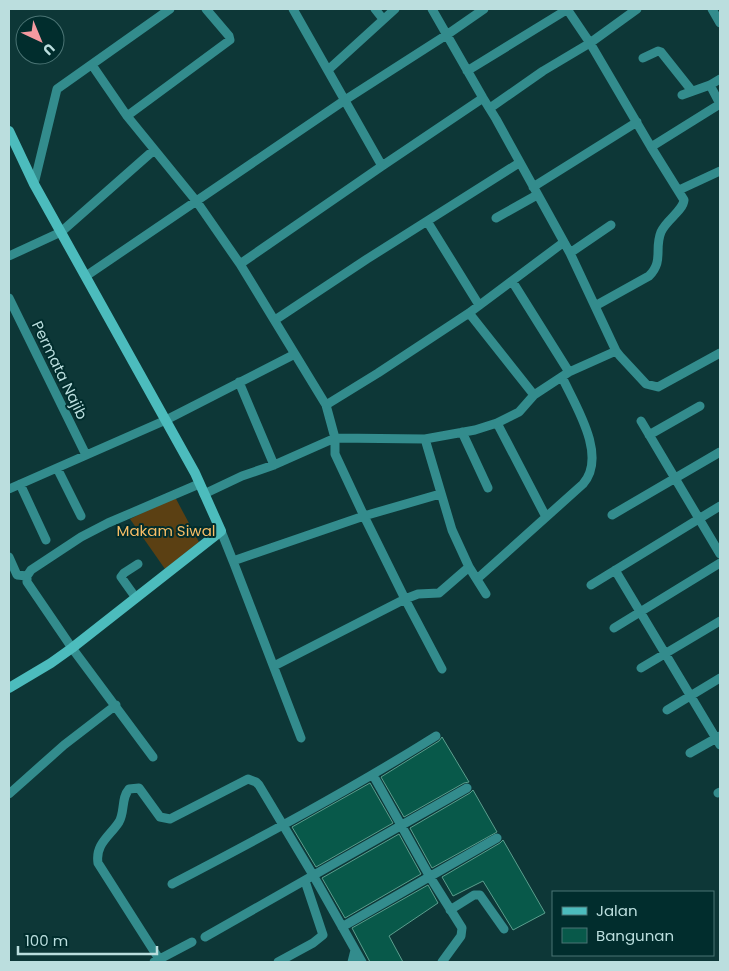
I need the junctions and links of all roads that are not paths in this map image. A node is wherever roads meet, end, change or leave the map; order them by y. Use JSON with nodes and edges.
{"nodes":[{"id":1,"x":170,"y":9,"type":"edge"},
{"id":2,"x":206,"y":9,"type":"edge"},
{"id":3,"x":294,"y":9,"type":"edge"},
{"id":4,"x":374,"y":9,"type":"edge"},
{"id":5,"x":395,"y":9,"type":"edge"},
{"id":6,"x":432,"y":9,"type":"edge"},
{"id":7,"x":484,"y":9,"type":"edge"},
{"id":8,"x":567,"y":9,"type":"edge"},
{"id":9,"x":712,"y":9,"type":"edge"},
{"id":10,"x":632,"y":10,"type":"edge"},
{"id":11,"x":383,"y":19,"type":"junction"},
{"id":12,"x":720,"y":20,"type":"edge"},
{"id":13,"x":448,"y":34,"type":"junction"},
{"id":14,"x":590,"y":43,"type":"junction"},
{"id":15,"x":643,"y":58,"type":"dead end"},
{"id":16,"x":92,"y":65,"type":"junction"},
{"id":17,"x":328,"y":70,"type":"junction"},
{"id":18,"x":467,"y":71,"type":"junction"},
{"id":19,"x":720,"y":79,"type":"edge"},
{"id":20,"x":710,"y":85,"type":"junction"},
{"id":21,"x":692,"y":91,"type":"junction"},
{"id":22,"x":682,"y":94,"type":"dead end"},
{"id":23,"x":483,"y":98,"type":"junction"},
{"id":24,"x":344,"y":100,"type":"junction"},
{"id":25,"x":490,"y":108,"type":"junction"},
{"id":26,"x":127,"y":116,"type":"junction"},
{"id":27,"x":637,"y":122,"type":"junction"},
{"id":28,"x":9,"y":131,"type":"edge"},
{"id":29,"x":651,"y":147,"type":"junction"},
{"id":30,"x":154,"y":150,"type":"junction"},
{"id":31,"x":519,"y":163,"type":"junction"},
{"id":32,"x":382,"y":166,"type":"junction"},
{"id":33,"x":720,"y":171,"type":"edge"},
{"id":34,"x":34,"y":184,"type":"junction"},
{"id":35,"x":679,"y":190,"type":"junction"},
{"id":36,"x":535,"y":191,"type":"junction"},
{"id":37,"x":197,"y":202,"type":"junction"},
{"id":38,"x":496,"y":218,"type":"dead end"},
{"id":39,"x":427,"y":221,"type":"junction"},
{"id":40,"x":611,"y":225,"type":"dead end"},
{"id":41,"x":61,"y":232,"type":"junction"},
{"id":42,"x":564,"y":242,"type":"junction"},
{"id":43,"x":570,"y":253,"type":"junction"},
{"id":44,"x":9,"y":256,"type":"edge"},
{"id":45,"x":240,"y":264,"type":"junction"},
{"id":46,"x":86,"y":276,"type":"junction"},
{"id":47,"x":512,"y":281,"type":"junction"},
{"id":48,"x":9,"y":298,"type":"edge"},
{"id":49,"x":479,"y":305,"type":"junction"},
{"id":50,"x":595,"y":306,"type":"junction"},
{"id":51,"x":469,"y":313,"type":"junction"},
{"id":52,"x":275,"y":320,"type":"junction"},
{"id":53,"x":618,"y":353,"type":"junction"},
{"id":54,"x":720,"y":353,"type":"edge"},
{"id":55,"x":295,"y":354,"type":"junction"},
{"id":56,"x":566,"y":375,"type":"junction"},
{"id":57,"x":239,"y":382,"type":"junction"},
{"id":58,"x":534,"y":395,"type":"junction"},
{"id":59,"x":326,"y":405,"type":"junction"},
{"id":60,"x":700,"y":406,"type":"dead end"},
{"id":61,"x":166,"y":420,"type":"junction"},
{"id":62,"x":642,"y":421,"type":"dead end"},
{"id":63,"x":497,"y":423,"type":"junction"},
{"id":64,"x":462,"y":432,"type":"junction"},
{"id":65,"x":649,"y":435,"type":"junction"},
{"id":66,"x":335,"y":438,"type":"junction"},
{"id":67,"x":425,"y":439,"type":"junction"},
{"id":68,"x":720,"y":452,"type":"edge"},
{"id":69,"x":86,"y":455,"type":"junction"},
{"id":70,"x":274,"y":465,"type":"junction"},
{"id":71,"x":57,"y":468,"type":"junction"},
{"id":72,"x":675,"y":478,"type":"junction"},
{"id":73,"x":20,"y":484,"type":"junction"},
{"id":74,"x":199,"y":484,"type":"junction"},
{"id":75,"x":488,"y":488,"type":"dead end"},
{"id":76,"x":9,"y":489,"type":"edge"},
{"id":77,"x":204,"y":494,"type":"junction"},
{"id":78,"x":440,"y":494,"type":"junction"},
{"id":79,"x":720,"y":506,"type":"edge"},
{"id":80,"x":612,"y":515,"type":"dead end"},
{"id":81,"x":81,"y":516,"type":"dead end"},
{"id":82,"x":364,"y":516,"type":"junction"},
{"id":83,"x":546,"y":517,"type":"junction"},
{"id":84,"x":699,"y":518,"type":"junction"},
{"id":85,"x":221,"y":531,"type":"junction"},
{"id":86,"x":46,"y":540,"type":"dead end"},
{"id":87,"x":720,"y":554,"type":"edge"},
{"id":88,"x":9,"y":558,"type":"edge"},
{"id":89,"x":233,"y":561,"type":"junction"},
{"id":90,"x":720,"y":563,"type":"edge"},
{"id":91,"x":138,"y":564,"type":"dead end"},
{"id":92,"x":469,"y":567,"type":"junction"},
{"id":93,"x":615,"y":570,"type":"junction"},
{"id":94,"x":27,"y":576,"type":"junction"},
{"id":95,"x":477,"y":579,"type":"junction"},
{"id":96,"x":591,"y":585,"type":"dead end"},
{"id":97,"x":486,"y":594,"type":"dead end"},
{"id":98,"x":136,"y":598,"type":"junction"},
{"id":99,"x":405,"y":599,"type":"junction"},
{"id":100,"x":640,"y":612,"type":"junction"},
{"id":101,"x":720,"y":621,"type":"edge"},
{"id":102,"x":614,"y":628,"type":"dead end"},
{"id":103,"x":72,"y":648,"type":"junction"},
{"id":104,"x":665,"y":654,"type":"junction"},
{"id":105,"x":274,"y":666,"type":"junction"},
{"id":106,"x":641,"y":668,"type":"dead end"},
{"id":107,"x":442,"y":669,"type":"dead end"},
{"id":108,"x":720,"y":678,"type":"edge"},
{"id":109,"x":9,"y":688,"type":"edge"},
{"id":110,"x":690,"y":696,"type":"junction"},
{"id":111,"x":116,"y":705,"type":"junction"},
{"id":112,"x":666,"y":710,"type":"dead end"},
{"id":113,"x":436,"y":736,"type":"dead end"},
{"id":114,"x":302,"y":738,"type":"dead end"},
{"id":115,"x":719,"y":739,"type":"edge"},
{"id":116,"x":690,"y":753,"type":"dead end"},
{"id":117,"x":153,"y":757,"type":"dead end"},
{"id":118,"x":373,"y":775,"type":"junction"},
{"id":119,"x":467,"y":788,"type":"dead end"},
{"id":120,"x":9,"y":794,"type":"edge"},
{"id":121,"x":283,"y":826,"type":"junction"},
{"id":122,"x":401,"y":826,"type":"junction"},
{"id":123,"x":497,"y":838,"type":"dead end"},
{"id":124,"x":430,"y":877,"type":"junction"},
{"id":125,"x":309,"y":878,"type":"junction"},
{"id":126,"x":172,"y":884,"type":"dead end"},
{"id":127,"x":450,"y":910,"type":"junction"},
{"id":128,"x":342,"y":927,"type":"junction"},
{"id":129,"x":504,"y":929,"type":"dead end"},
{"id":130,"x":205,"y":937,"type":"dead end"},
{"id":131,"x":192,"y":942,"type":"dead end"},
{"id":132,"x":355,"y":950,"type":"junction"},
{"id":133,"x":158,"y":961,"type":"edge"},
{"id":134,"x":278,"y":962,"type":"edge"},
{"id":135,"x":352,"y":962,"type":"edge"},
{"id":136,"x":362,"y":962,"type":"edge"},
{"id":137,"x":442,"y":962,"type":"edge"}],
"edges":[{"from":1,"to":16,"type":"street"},
{"from":2,"to":26,"type":"street"},
{"from":3,"to":17,"type":"street"},
{"from":4,"to":11,"type":"street"},
{"from":5,"to":11,"type":"street"},
{"from":6,"to":13,"type":"street"},
{"from":7,"to":13,"type":"street"},
{"from":8,"to":14,"type":"street"},
{"from":8,"to":18,"type":"street"},
{"from":9,"to":12,"type":"street"},
{"from":10,"to":14,"type":"street"},
{"from":11,"to":17,"type":"street"},
{"from":13,"to":18,"type":"street"},
{"from":13,"to":24,"type":"street"},
{"from":14,"to":25,"type":"street"},
{"from":14,"to":27,"type":"street"},
{"from":15,"to":21,"type":"street"},
{"from":16,"to":26,"type":"street"},
{"from":16,"to":34,"type":"street"},
{"from":17,"to":24,"type":"street"},
{"from":18,"to":23,"type":"street"},
{"from":19,"to":20,"type":"street"},
{"from":20,"to":21,"type":"street"},
{"from":20,"to":29,"type":"street"},
{"from":21,"to":22,"type":"street"},
{"from":23,"to":25,"type":"street"},
{"from":23,"to":32,"type":"street"},
{"from":24,"to":32,"type":"street"},
{"from":24,"to":37,"type":"street"},
{"from":25,"to":31,"type":"street"},
{"from":26,"to":30,"type":"street"},
{"from":27,"to":29,"type":"street"},
{"from":27,"to":36,"type":"street"},
{"from":28,"to":34,"type":"street"},
{"from":29,"to":35,"type":"street"},
{"from":30,"to":37,"type":"street"},
{"from":30,"to":41,"type":"street"},
{"from":31,"to":36,"type":"street"},
{"from":31,"to":39,"type":"street"},
{"from":32,"to":45,"type":"street"},
{"from":33,"to":35,"type":"street"},
{"from":34,"to":41,"type":"street"},
{"from":35,"to":50,"type":"street"},
{"from":36,"to":38,"type":"street"},
{"from":36,"to":42,"type":"street"},
{"from":37,"to":45,"type":"street"},
{"from":37,"to":46,"type":"street"},
{"from":39,"to":49,"type":"street"},
{"from":39,"to":52,"type":"street"},
{"from":40,"to":43,"type":"street"},
{"from":41,"to":44,"type":"street"},
{"from":41,"to":46,"type":"street"},
{"from":42,"to":43,"type":"street"},
{"from":42,"to":47,"type":"street"},
{"from":43,"to":50,"type":"street"},
{"from":45,"to":52,"type":"street"},
{"from":46,"to":61,"type":"street"},
{"from":47,"to":49,"type":"street"},
{"from":47,"to":56,"type":"street"},
{"from":48,"to":69,"type":"street","name":"Permata Najib"},
{"from":49,"to":51,"type":"street"},
{"from":50,"to":53,"type":"street"},
{"from":51,"to":58,"type":"street"},
{"from":51,"to":59,"type":"street"},
{"from":52,"to":55,"type":"street"},
{"from":53,"to":54,"type":"street"},
{"from":53,"to":56,"type":"street"},
{"from":55,"to":57,"type":"street"},
{"from":55,"to":59,"type":"street"},
{"from":56,"to":58,"type":"street"},
{"from":56,"to":83,"type":"street"},
{"from":57,"to":61,"type":"street"},
{"from":57,"to":70,"type":"street"},
{"from":58,"to":63,"type":"street"},
{"from":59,"to":66,"type":"street"},
{"from":60,"to":65,"type":"street"},
{"from":61,"to":69,"type":"street"},
{"from":61,"to":74,"type":"street"},
{"from":62,"to":65,"type":"street"},
{"from":63,"to":64,"type":"street"},
{"from":63,"to":83,"type":"street"},
{"from":64,"to":67,"type":"street"},
{"from":64,"to":75,"type":"street"},
{"from":65,"to":72,"type":"street"},
{"from":66,"to":67,"type":"street"},
{"from":66,"to":70,"type":"street"},
{"from":66,"to":82,"type":"street"},
{"from":67,"to":78,"type":"street"},
{"from":68,"to":72,"type":"street"},
{"from":69,"to":71,"type":"street"},
{"from":70,"to":77,"type":"street"},
{"from":71,"to":73,"type":"street"},
{"from":71,"to":81,"type":"street"},
{"from":72,"to":80,"type":"street"},
{"from":72,"to":84,"type":"street"},
{"from":73,"to":76,"type":"street"},
{"from":73,"to":86,"type":"street"},
{"from":74,"to":77,"type":"street"},
{"from":74,"to":94,"type":"street"},
{"from":77,"to":85,"type":"street"},
{"from":78,"to":82,"type":"street"},
{"from":78,"to":92,"type":"street"},
{"from":79,"to":84,"type":"street"},
{"from":82,"to":89,"type":"street"},
{"from":82,"to":99,"type":"street"},
{"from":83,"to":95,"type":"street"},
{"from":84,"to":87,"type":"street"},
{"from":84,"to":93,"type":"street"},
{"from":85,"to":89,"type":"street"},
{"from":85,"to":98,"type":"street"},
{"from":88,"to":94,"type":"street"},
{"from":89,"to":105,"type":"street"},
{"from":90,"to":100,"type":"street"},
{"from":91,"to":98,"type":"street"},
{"from":92,"to":95,"type":"street"},
{"from":92,"to":99,"type":"street"},
{"from":93,"to":96,"type":"street"},
{"from":93,"to":100,"type":"street"},
{"from":94,"to":103,"type":"street"},
{"from":95,"to":97,"type":"street"},
{"from":98,"to":103,"type":"street"},
{"from":99,"to":105,"type":"street"},
{"from":99,"to":107,"type":"street"},
{"from":100,"to":102,"type":"street"},
{"from":100,"to":104,"type":"street"},
{"from":101,"to":104,"type":"street"},
{"from":103,"to":109,"type":"street"},
{"from":103,"to":111,"type":"street"},
{"from":104,"to":106,"type":"street"},
{"from":104,"to":110,"type":"street"},
{"from":105,"to":114,"type":"street"},
{"from":108,"to":110,"type":"street"},
{"from":110,"to":112,"type":"street"},
{"from":110,"to":115,"type":"street"},
{"from":111,"to":117,"type":"street"},
{"from":111,"to":120,"type":"street"},
{"from":113,"to":118,"type":"street"},
{"from":115,"to":116,"type":"street"},
{"from":118,"to":121,"type":"street"},
{"from":118,"to":122,"type":"street"},
{"from":119,"to":122,"type":"street"},
{"from":121,"to":125,"type":"street"},
{"from":121,"to":126,"type":"street"},
{"from":121,"to":133,"type":"street"},
{"from":122,"to":124,"type":"street"},
{"from":122,"to":125,"type":"street"},
{"from":123,"to":124,"type":"street"},
{"from":124,"to":127,"type":"street"},
{"from":124,"to":128,"type":"street"},
{"from":125,"to":128,"type":"street"},
{"from":125,"to":130,"type":"street"},
{"from":125,"to":134,"type":"street"},
{"from":127,"to":129,"type":"street"},
{"from":127,"to":137,"type":"street"},
{"from":128,"to":132,"type":"street"},
{"from":131,"to":133,"type":"street"},
{"from":132,"to":135,"type":"street"},
{"from":132,"to":136,"type":"street"}]}
